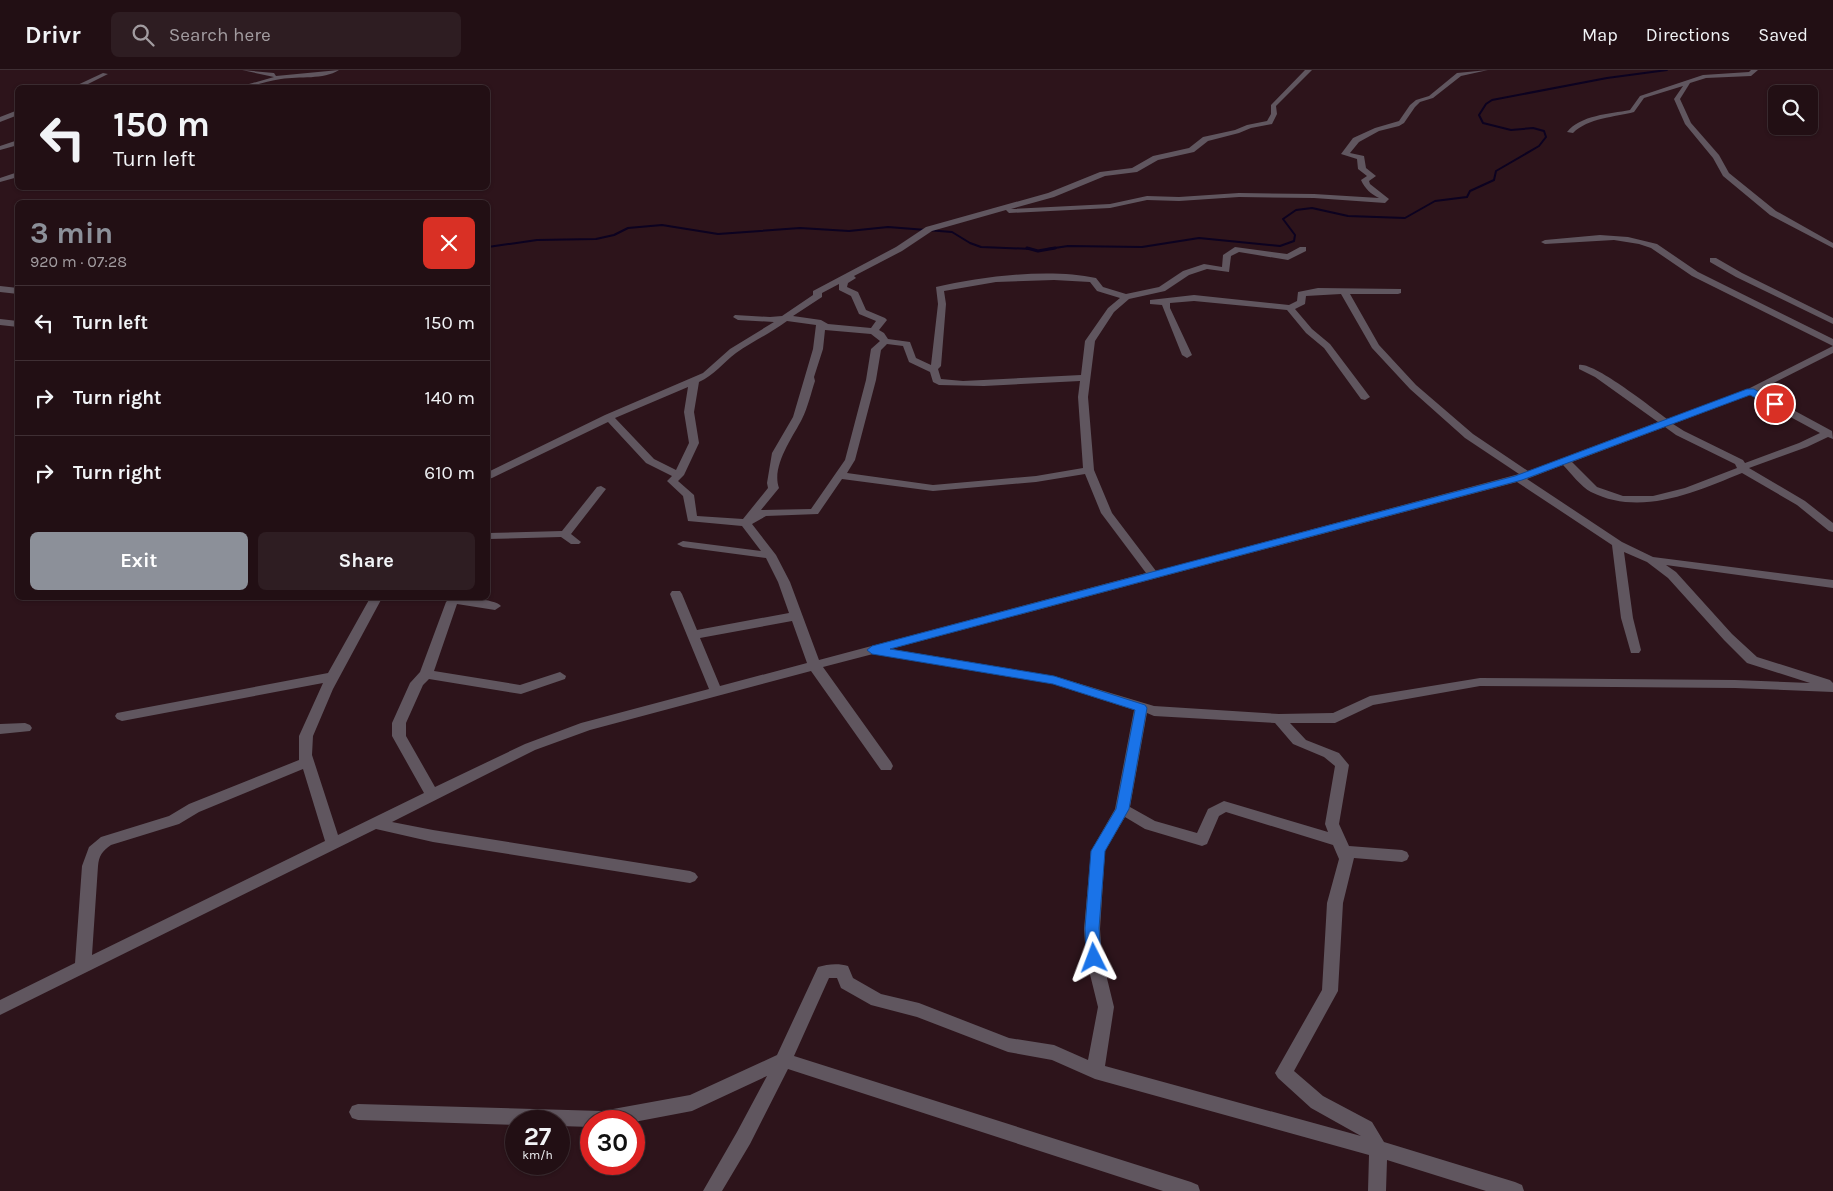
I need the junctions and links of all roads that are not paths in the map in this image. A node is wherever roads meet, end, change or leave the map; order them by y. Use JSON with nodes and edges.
{"nodes":[{"id":1,"x":97,"y":70,"type":"edge"},
{"id":2,"x":245,"y":70,"type":"edge"},
{"id":3,"x":336,"y":70,"type":"edge"},
{"id":4,"x":1309,"y":70,"type":"edge"},
{"id":5,"x":1485,"y":70,"type":"edge"},
{"id":6,"x":1755,"y":70,"type":"edge"},
{"id":7,"x":281,"y":76,"type":"junction"},
{"id":8,"x":1686,"y":83,"type":"junction"},
{"id":9,"x":81,"y":85,"type":"edge"},
{"id":10,"x":249,"y":85,"type":"edge"},
{"id":11,"x":15,"y":113,"type":"edge"},
{"id":12,"x":0,"y":120,"type":"edge"},
{"id":13,"x":1571,"y":132,"type":"dead end"},
{"id":14,"x":15,"y":143,"type":"edge"},
{"id":15,"x":0,"y":148,"type":"edge"},
{"id":16,"x":15,"y":175,"type":"edge"},
{"id":17,"x":0,"y":180,"type":"edge"},
{"id":18,"x":1000,"y":209,"type":"junction"},
{"id":19,"x":1545,"y":242,"type":"dead end"},
{"id":20,"x":1833,"y":246,"type":"edge"},
{"id":21,"x":1303,"y":249,"type":"dead end"},
{"id":22,"x":1713,"y":260,"type":"dead end"},
{"id":23,"x":866,"y":266,"type":"junction"},
{"id":24,"x":0,"y":289,"type":"edge"},
{"id":25,"x":15,"y":291,"type":"edge"},
{"id":26,"x":1344,"y":291,"type":"junction"},
{"id":27,"x":1398,"y":291,"type":"dead end"},
{"id":28,"x":1130,"y":295,"type":"junction"},
{"id":29,"x":1154,"y":302,"type":"junction"},
{"id":30,"x":1290,"y":308,"type":"junction"},
{"id":31,"x":738,"y":317,"type":"dead end"},
{"id":32,"x":785,"y":318,"type":"junction"},
{"id":33,"x":1833,"y":321,"type":"edge"},
{"id":34,"x":0,"y":322,"type":"edge"},
{"id":35,"x":821,"y":323,"type":"junction"},
{"id":36,"x":15,"y":324,"type":"edge"},
{"id":37,"x":873,"y":331,"type":"junction"},
{"id":38,"x":885,"y":341,"type":"junction"},
{"id":39,"x":1833,"y":343,"type":"edge"},
{"id":40,"x":1833,"y":349,"type":"edge"},
{"id":41,"x":1187,"y":355,"type":"dead end"},
{"id":42,"x":1582,"y":367,"type":"dead end"},
{"id":43,"x":931,"y":368,"type":"junction"},
{"id":44,"x":1085,"y":378,"type":"junction"},
{"id":45,"x":694,"y":381,"type":"junction"},
{"id":46,"x":1750,"y":391,"type":"junction"},
{"id":47,"x":1366,"y":397,"type":"dead end"},
{"id":48,"x":609,"y":417,"type":"junction"},
{"id":49,"x":1666,"y":423,"type":"junction"},
{"id":50,"x":1830,"y":435,"type":"edge"},
{"id":51,"x":1565,"y":461,"type":"junction"},
{"id":52,"x":1743,"y":468,"type":"junction"},
{"id":53,"x":1089,"y":470,"type":"junction"},
{"id":54,"x":490,"y":475,"type":"edge"},
{"id":55,"x":679,"y":475,"type":"junction"},
{"id":56,"x":839,"y":475,"type":"junction"},
{"id":57,"x":1523,"y":476,"type":"junction"},
{"id":58,"x":601,"y":489,"type":"dead end"},
{"id":59,"x":745,"y":523,"type":"junction"},
{"id":60,"x":1833,"y":529,"type":"edge"},
{"id":61,"x":490,"y":536,"type":"edge"},
{"id":62,"x":683,"y":544,"type":"dead end"},
{"id":63,"x":1618,"y":544,"type":"junction"},
{"id":64,"x":770,"y":555,"type":"junction"},
{"id":65,"x":1651,"y":560,"type":"junction"},
{"id":66,"x":1153,"y":575,"type":"junction"},
{"id":67,"x":1833,"y":584,"type":"edge"},
{"id":68,"x":676,"y":594,"type":"dead end"},
{"id":69,"x":375,"y":600,"type":"edge"},
{"id":70,"x":455,"y":600,"type":"edge"},
{"id":71,"x":463,"y":600,"type":"edge"},
{"id":72,"x":495,"y":606,"type":"dead end"},
{"id":73,"x":795,"y":616,"type":"junction"},
{"id":74,"x":693,"y":635,"type":"junction"},
{"id":75,"x":872,"y":650,"type":"junction"},
{"id":76,"x":1635,"y":650,"type":"dead end"},
{"id":77,"x":814,"y":665,"type":"junction"},
{"id":78,"x":426,"y":674,"type":"junction"},
{"id":79,"x":560,"y":676,"type":"dead end"},
{"id":80,"x":332,"y":677,"type":"junction"},
{"id":81,"x":716,"y":692,"type":"junction"},
{"id":82,"x":1141,"y":708,"type":"junction"},
{"id":83,"x":122,"y":716,"type":"dead end"},
{"id":84,"x":1279,"y":720,"type":"junction"},
{"id":85,"x":25,"y":728,"type":"dead end"},
{"id":86,"x":0,"y":729,"type":"edge"},
{"id":87,"x":308,"y":762,"type":"junction"},
{"id":88,"x":886,"y":766,"type":"dead end"},
{"id":89,"x":432,"y":794,"type":"junction"},
{"id":90,"x":1122,"y":809,"type":"junction"},
{"id":91,"x":373,"y":823,"type":"junction"},
{"id":92,"x":333,"y":842,"type":"junction"},
{"id":93,"x":1340,"y":845,"type":"junction"},
{"id":94,"x":1402,"y":856,"type":"dead end"},
{"id":95,"x":690,"y":877,"type":"dead end"},
{"id":96,"x":83,"y":967,"type":"junction"},
{"id":97,"x":0,"y":1008,"type":"edge"},
{"id":98,"x":784,"y":1060,"type":"junction"},
{"id":99,"x":1095,"y":1071,"type":"junction"},
{"id":100,"x":358,"y":1112,"type":"dead end"},
{"id":101,"x":1378,"y":1150,"type":"junction"},
{"id":102,"x":712,"y":1191,"type":"edge"},
{"id":103,"x":1190,"y":1191,"type":"edge"},
{"id":104,"x":1377,"y":1191,"type":"edge"},
{"id":105,"x":1516,"y":1191,"type":"edge"}],
"edges":[{"from":1,"to":9,"type":"street"},
{"from":2,"to":7,"type":"street"},
{"from":3,"to":7,"type":"street"},
{"from":4,"to":18,"type":"street"},
{"from":5,"to":18,"type":"street"},
{"from":6,"to":8,"type":"street"},
{"from":7,"to":10,"type":"street"},
{"from":8,"to":13,"type":"street"},
{"from":8,"to":20,"type":"street"},
{"from":11,"to":12,"type":"street"},
{"from":14,"to":15,"type":"street"},
{"from":16,"to":17,"type":"street"},
{"from":18,"to":23,"type":"street"},
{"from":19,"to":39,"type":"street"},
{"from":21,"to":28,"type":"street"},
{"from":22,"to":33,"type":"street"},
{"from":23,"to":32,"type":"street"},
{"from":23,"to":37,"type":"street"},
{"from":24,"to":25,"type":"street"},
{"from":26,"to":27,"type":"street"},
{"from":26,"to":30,"type":"street"},
{"from":26,"to":57,"type":"street"},
{"from":28,"to":29,"type":"street"},
{"from":28,"to":43,"type":"street"},
{"from":28,"to":44,"type":"street"},
{"from":29,"to":30,"type":"street"},
{"from":29,"to":41,"type":"street"},
{"from":30,"to":47,"type":"street"},
{"from":31,"to":32,"type":"street"},
{"from":32,"to":35,"type":"street"},
{"from":32,"to":45,"type":"street"},
{"from":34,"to":36,"type":"street"},
{"from":35,"to":37,"type":"street"},
{"from":35,"to":59,"type":"street"},
{"from":37,"to":38,"type":"street"},
{"from":38,"to":43,"type":"street"},
{"from":38,"to":56,"type":"street"},
{"from":40,"to":46,"type":"street"},
{"from":42,"to":49,"type":"street"},
{"from":43,"to":44,"type":"street"},
{"from":44,"to":53,"type":"street"},
{"from":45,"to":48,"type":"street"},
{"from":45,"to":55,"type":"street"},
{"from":46,"to":49,"type":"street"},
{"from":46,"to":50,"type":"street"},
{"from":48,"to":54,"type":"street"},
{"from":48,"to":55,"type":"street"},
{"from":49,"to":51,"type":"street"},
{"from":49,"to":52,"type":"street"},
{"from":50,"to":52,"type":"street"},
{"from":51,"to":52,"type":"street"},
{"from":51,"to":57,"type":"street"},
{"from":52,"to":60,"type":"street"},
{"from":53,"to":56,"type":"street"},
{"from":53,"to":66,"type":"street"},
{"from":55,"to":59,"type":"street"},
{"from":56,"to":59,"type":"street"},
{"from":57,"to":63,"type":"street"},
{"from":57,"to":66,"type":"street"},
{"from":58,"to":61,"type":"street"},
{"from":59,"to":64,"type":"street"},
{"from":62,"to":64,"type":"street"},
{"from":63,"to":65,"type":"street"},
{"from":63,"to":76,"type":"street"},
{"from":64,"to":73,"type":"street"},
{"from":65,"to":67,"type":"street"},
{"from":65,"to":84,"type":"street"},
{"from":66,"to":75,"type":"street"},
{"from":68,"to":74,"type":"street"},
{"from":69,"to":80,"type":"street"},
{"from":70,"to":78,"type":"street"},
{"from":71,"to":72,"type":"street"},
{"from":73,"to":74,"type":"street"},
{"from":73,"to":77,"type":"street"},
{"from":74,"to":81,"type":"street"},
{"from":75,"to":77,"type":"street"},
{"from":75,"to":82,"type":"street"},
{"from":77,"to":81,"type":"street"},
{"from":77,"to":88,"type":"street"},
{"from":78,"to":79,"type":"street"},
{"from":78,"to":89,"type":"street"},
{"from":80,"to":83,"type":"street"},
{"from":80,"to":87,"type":"street"},
{"from":81,"to":89,"type":"street"},
{"from":82,"to":84,"type":"street"},
{"from":82,"to":90,"type":"street"},
{"from":84,"to":93,"type":"street"},
{"from":85,"to":86,"type":"street"},
{"from":87,"to":92,"type":"street"},
{"from":87,"to":96,"type":"street"},
{"from":89,"to":91,"type":"street"},
{"from":90,"to":93,"type":"street"},
{"from":90,"to":99,"type":"street"},
{"from":91,"to":92,"type":"street"},
{"from":91,"to":95,"type":"street"},
{"from":92,"to":96,"type":"street"},
{"from":93,"to":94,"type":"street"},
{"from":93,"to":101,"type":"street"},
{"from":96,"to":97,"type":"street"},
{"from":98,"to":99,"type":"street"},
{"from":98,"to":100,"type":"street"},
{"from":98,"to":102,"type":"street"},
{"from":98,"to":103,"type":"street"},
{"from":99,"to":101,"type":"street"},
{"from":101,"to":104,"type":"street"},
{"from":101,"to":105,"type":"street"}]}
